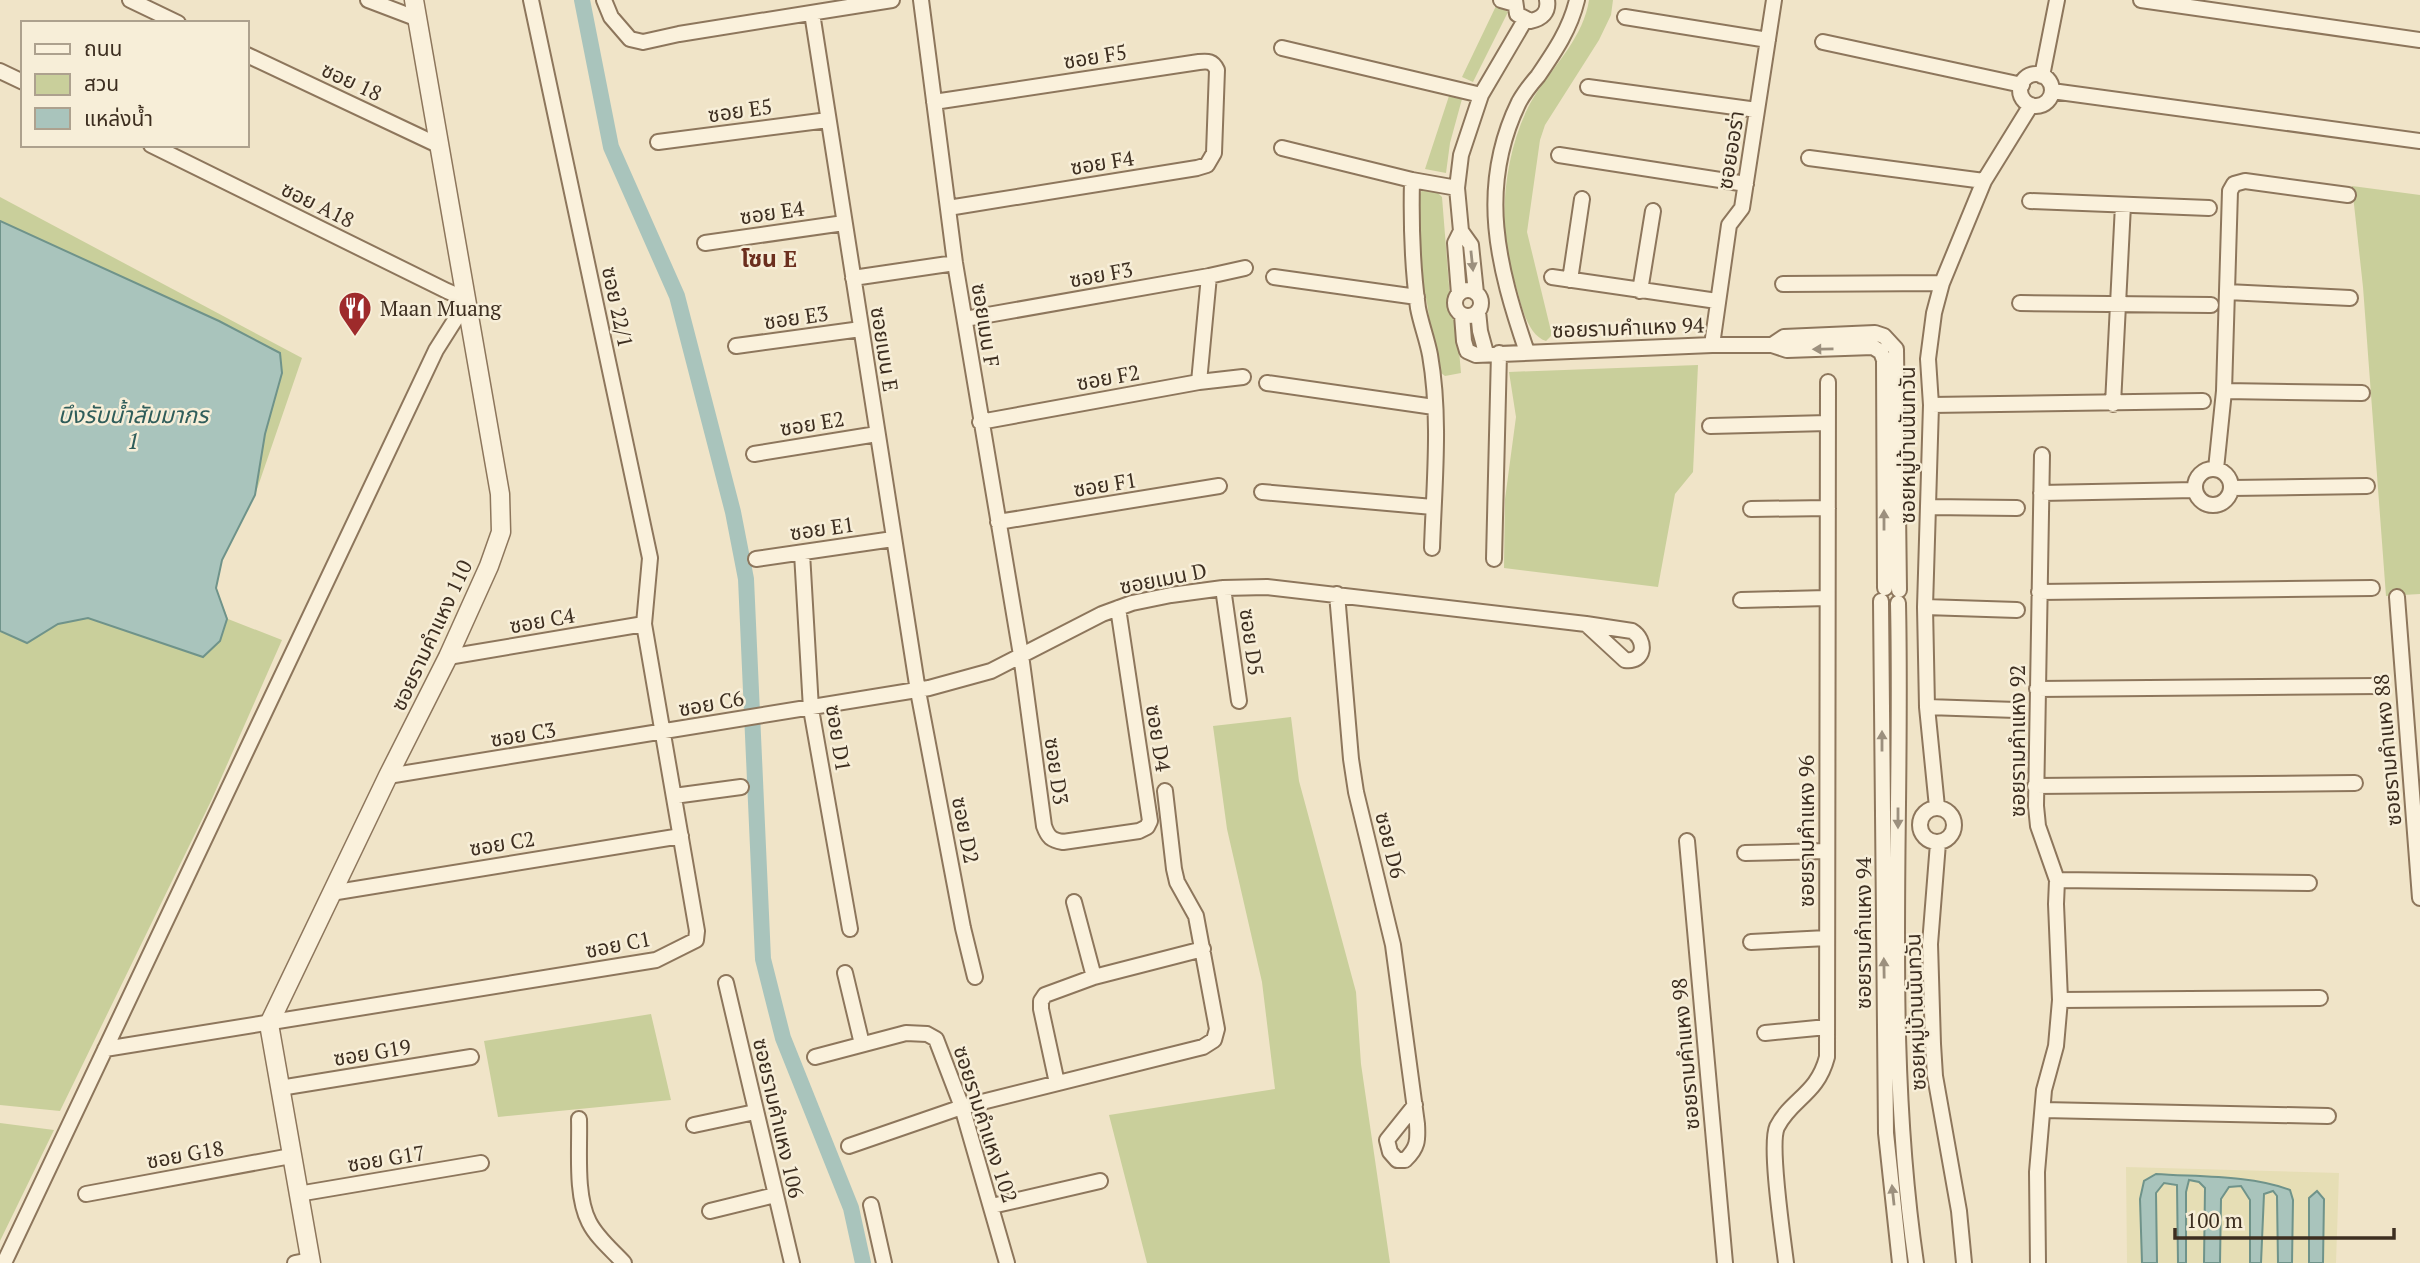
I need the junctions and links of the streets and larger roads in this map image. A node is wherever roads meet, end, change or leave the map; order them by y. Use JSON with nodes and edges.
{"nodes":[{"id":1,"x":130,"y":0,"type":"edge"},
{"id":2,"x":368,"y":0,"type":"edge"},
{"id":3,"x":414,"y":0,"type":"edge"},
{"id":4,"x":531,"y":0,"type":"edge"},
{"id":5,"x":604,"y":0,"type":"edge"},
{"id":6,"x":892,"y":0,"type":"edge"},
{"id":7,"x":921,"y":0,"type":"edge"},
{"id":8,"x":1547,"y":0,"type":"edge"},
{"id":9,"x":1577,"y":0,"type":"edge"},
{"id":10,"x":1774,"y":0,"type":"edge"},
{"id":11,"x":2057,"y":0,"type":"edge"},
{"id":12,"x":2141,"y":0,"type":"edge"},
{"id":13,"x":1510,"y":1,"type":"edge"},
{"id":14,"x":812,"y":13,"type":"junction"},
{"id":15,"x":1625,"y":17,"type":"dead end"},
{"id":16,"x":418,"y":19,"type":"junction"},
{"id":17,"x":1525,"y":20,"type":"junction"},
{"id":18,"x":174,"y":21,"type":"edge"},
{"id":19,"x":1768,"y":40,"type":"junction"},
{"id":20,"x":2420,"y":40,"type":"edge"},
{"id":21,"x":1823,"y":42,"type":"dead end"},
{"id":22,"x":1282,"y":48,"type":"dead end"},
{"id":23,"x":248,"y":55,"type":"edge"},
{"id":24,"x":0,"y":71,"type":"edge"},
{"id":25,"x":2042,"y":76,"type":"junction"},
{"id":26,"x":21,"y":81,"type":"edge"},
{"id":27,"x":2022,"y":85,"type":"junction"},
{"id":28,"x":1588,"y":87,"type":"dead end"},
{"id":29,"x":2052,"y":91,"type":"junction"},
{"id":30,"x":1481,"y":95,"type":"junction"},
{"id":31,"x":934,"y":102,"type":"junction"},
{"id":32,"x":2031,"y":105,"type":"junction"},
{"id":33,"x":1757,"y":110,"type":"junction"},
{"id":34,"x":1216,"y":112,"type":"joint"},
{"id":35,"x":828,"y":120,"type":"junction"},
{"id":36,"x":2420,"y":141,"type":"edge"},
{"id":37,"x":658,"y":142,"type":"dead end"},
{"id":38,"x":440,"y":146,"type":"junction"},
{"id":39,"x":155,"y":147,"type":"edge"},
{"id":40,"x":1282,"y":148,"type":"dead end"},
{"id":41,"x":1559,"y":155,"type":"dead end"},
{"id":42,"x":1810,"y":158,"type":"dead end"},
{"id":43,"x":1412,"y":180,"type":"junction"},
{"id":44,"x":1984,"y":181,"type":"junction"},
{"id":45,"x":1746,"y":184,"type":"junction"},
{"id":46,"x":1457,"y":188,"type":"junction"},
{"id":47,"x":2348,"y":195,"type":"dead end"},
{"id":48,"x":1583,"y":199,"type":"dead end"},
{"id":49,"x":2030,"y":201,"type":"dead end"},
{"id":50,"x":2123,"y":205,"type":"junction"},
{"id":51,"x":948,"y":208,"type":"junction"},
{"id":52,"x":2209,"y":208,"type":"dead end"},
{"id":53,"x":1653,"y":211,"type":"dead end"},
{"id":54,"x":844,"y":223,"type":"junction"},
{"id":55,"x":1461,"y":231,"type":"junction"},
{"id":56,"x":705,"y":243,"type":"dead end"},
{"id":57,"x":955,"y":263,"type":"junction"},
{"id":58,"x":1245,"y":268,"type":"dead end"},
{"id":59,"x":1209,"y":276,"type":"junction"},
{"id":60,"x":1274,"y":277,"type":"dead end"},
{"id":61,"x":1552,"y":277,"type":"dead end"},
{"id":62,"x":853,"y":278,"type":"junction"},
{"id":63,"x":1570,"y":280,"type":"junction"},
{"id":64,"x":1942,"y":283,"type":"junction"},
{"id":65,"x":1783,"y":284,"type":"dead end"},
{"id":66,"x":1640,"y":291,"type":"junction"},
{"id":67,"x":2227,"y":292,"type":"junction"},
{"id":68,"x":1476,"y":293,"type":"junction"},
{"id":69,"x":1459,"y":294,"type":"junction"},
{"id":70,"x":1417,"y":297,"type":"junction"},
{"id":71,"x":467,"y":298,"type":"junction"},
{"id":72,"x":2350,"y":298,"type":"dead end"},
{"id":73,"x":1717,"y":301,"type":"junction"},
{"id":74,"x":2020,"y":303,"type":"dead end"},
{"id":75,"x":2119,"y":304,"type":"junction"},
{"id":76,"x":2211,"y":305,"type":"dead end"},
{"id":77,"x":1478,"y":312,"type":"junction"},
{"id":78,"x":1462,"y":315,"type":"junction"},
{"id":79,"x":965,"y":319,"type":"junction"},
{"id":80,"x":861,"y":329,"type":"junction"},
{"id":81,"x":1713,"y":345,"type":"junction"},
{"id":82,"x":736,"y":346,"type":"dead end"},
{"id":83,"x":1527,"y":352,"type":"junction"},
{"id":84,"x":1492,"y":353,"type":"junction"},
{"id":85,"x":1243,"y":377,"type":"dead end"},
{"id":86,"x":1199,"y":382,"type":"junction"},
{"id":87,"x":1828,"y":382,"type":"dead end"},
{"id":88,"x":1267,"y":383,"type":"dead end"},
{"id":89,"x":2224,"y":391,"type":"junction"},
{"id":90,"x":2362,"y":393,"type":"dead end"},
{"id":91,"x":2203,"y":401,"type":"dead end"},
{"id":92,"x":2113,"y":404,"type":"junction"},
{"id":93,"x":1931,"y":405,"type":"junction"},
{"id":94,"x":1434,"y":407,"type":"junction"},
{"id":95,"x":980,"y":422,"type":"junction"},
{"id":96,"x":1828,"y":423,"type":"junction"},
{"id":97,"x":1710,"y":426,"type":"dead end"},
{"id":98,"x":877,"y":434,"type":"junction"},
{"id":99,"x":754,"y":454,"type":"dead end"},
{"id":100,"x":2042,"y":455,"type":"dead end"},
{"id":101,"x":2216,"y":469,"type":"junction"},
{"id":102,"x":1219,"y":486,"type":"dead end"},
{"id":103,"x":2367,"y":486,"type":"dead end"},
{"id":104,"x":2231,"y":488,"type":"junction"},
{"id":105,"x":2195,"y":490,"type":"junction"},
{"id":106,"x":1262,"y":492,"type":"dead end"},
{"id":107,"x":2041,"y":493,"type":"junction"},
{"id":108,"x":1433,"y":507,"type":"junction"},
{"id":109,"x":1928,"y":507,"type":"junction"},
{"id":110,"x":1828,"y":508,"type":"junction"},
{"id":111,"x":2018,"y":508,"type":"dead end"},
{"id":112,"x":1751,"y":509,"type":"dead end"},
{"id":113,"x":998,"y":522,"type":"junction"},
{"id":114,"x":893,"y":539,"type":"junction"},
{"id":115,"x":1432,"y":548,"type":"dead end"},
{"id":116,"x":802,"y":553,"type":"junction"},
{"id":117,"x":756,"y":559,"type":"dead end"},
{"id":118,"x":1494,"y":559,"type":"dead end"},
{"id":119,"x":1223,"y":588,"type":"junction"},
{"id":120,"x":2372,"y":588,"type":"dead end"},
{"id":121,"x":2039,"y":592,"type":"junction"},
{"id":122,"x":1337,"y":594,"type":"junction"},
{"id":123,"x":1891,"y":596,"type":"junction"},
{"id":124,"x":2397,"y":597,"type":"dead end"},
{"id":125,"x":1827,"y":598,"type":"junction"},
{"id":126,"x":1741,"y":600,"type":"dead end"},
{"id":127,"x":1925,"y":607,"type":"junction"},
{"id":128,"x":1118,"y":608,"type":"junction"},
{"id":129,"x":2017,"y":610,"type":"dead end"},
{"id":130,"x":644,"y":624,"type":"junction"},
{"id":131,"x":1586,"y":624,"type":"dead end"},
{"id":132,"x":1021,"y":655,"type":"junction"},
{"id":133,"x":448,"y":657,"type":"junction"},
{"id":134,"x":2379,"y":686,"type":"dead end"},
{"id":135,"x":2037,"y":689,"type":"junction"},
{"id":136,"x":918,"y":691,"type":"junction"},
{"id":137,"x":1239,"y":701,"type":"dead end"},
{"id":138,"x":1927,"y":707,"type":"junction"},
{"id":139,"x":811,"y":709,"type":"junction"},
{"id":140,"x":2016,"y":710,"type":"dead end"},
{"id":141,"x":766,"y":715,"type":"joint"},
{"id":142,"x":664,"y":733,"type":"junction"},
{"id":143,"x":388,"y":776,"type":"junction"},
{"id":144,"x":2355,"y":783,"type":"dead end"},
{"id":145,"x":2035,"y":786,"type":"junction"},
{"id":146,"x":741,"y":787,"type":"dead end"},
{"id":147,"x":1165,"y":791,"type":"dead end"},
{"id":148,"x":674,"y":796,"type":"junction"},
{"id":149,"x":1937,"y":807,"type":"junction"},
{"id":150,"x":681,"y":835,"type":"junction"},
{"id":151,"x":1101,"y":837,"type":"joint"},
{"id":152,"x":1687,"y":841,"type":"dead end"},
{"id":153,"x":1938,"y":842,"type":"junction"},
{"id":154,"x":1827,"y":851,"type":"junction"},
{"id":155,"x":1745,"y":853,"type":"dead end"},
{"id":156,"x":2057,"y":880,"type":"junction"},
{"id":157,"x":2309,"y":883,"type":"dead end"},
{"id":158,"x":331,"y":893,"type":"junction"},
{"id":159,"x":2420,"y":898,"type":"edge"},
{"id":160,"x":1074,"y":902,"type":"dead end"},
{"id":161,"x":850,"y":929,"type":"dead end"},
{"id":162,"x":1827,"y":938,"type":"junction"},
{"id":163,"x":1751,"y":942,"type":"dead end"},
{"id":164,"x":1203,"y":949,"type":"junction"},
{"id":165,"x":845,"y":972,"type":"dead end"},
{"id":166,"x":975,"y":977,"type":"dead end"},
{"id":167,"x":1094,"y":977,"type":"junction"},
{"id":168,"x":726,"y":983,"type":"dead end"},
{"id":169,"x":2320,"y":998,"type":"dead end"},
{"id":170,"x":2060,"y":1000,"type":"junction"},
{"id":171,"x":269,"y":1024,"type":"junction"},
{"id":172,"x":1827,"y":1027,"type":"junction"},
{"id":173,"x":1765,"y":1033,"type":"dead end"},
{"id":174,"x":862,"y":1044,"type":"junction"},
{"id":175,"x":105,"y":1049,"type":"junction"},
{"id":176,"x":815,"y":1056,"type":"dead end"},
{"id":177,"x":471,"y":1057,"type":"dead end"},
{"id":178,"x":1057,"y":1083,"type":"junction"},
{"id":179,"x":280,"y":1088,"type":"junction"},
{"id":180,"x":1415,"y":1105,"type":"dead end"},
{"id":181,"x":962,"y":1107,"type":"junction"},
{"id":182,"x":2042,"y":1110,"type":"junction"},
{"id":183,"x":755,"y":1112,"type":"junction"},
{"id":184,"x":2328,"y":1116,"type":"dead end"},
{"id":185,"x":579,"y":1119,"type":"dead end"},
{"id":186,"x":694,"y":1125,"type":"dead end"},
{"id":187,"x":849,"y":1146,"type":"dead end"},
{"id":188,"x":292,"y":1156,"type":"junction"},
{"id":189,"x":481,"y":1163,"type":"dead end"},
{"id":190,"x":1100,"y":1181,"type":"dead end"},
{"id":191,"x":86,"y":1194,"type":"dead end"},
{"id":192,"x":298,"y":1194,"type":"junction"},
{"id":193,"x":775,"y":1195,"type":"junction"},
{"id":194,"x":871,"y":1205,"type":"dead end"},
{"id":195,"x":992,"y":1206,"type":"junction"},
{"id":196,"x":710,"y":1211,"type":"dead end"},
{"id":197,"x":305,"y":1262,"type":"edge"},
{"id":198,"x":5,"y":1263,"type":"edge"},
{"id":199,"x":624,"y":1263,"type":"edge"},
{"id":200,"x":792,"y":1263,"type":"edge"},
{"id":201,"x":884,"y":1263,"type":"edge"},
{"id":202,"x":1007,"y":1263,"type":"edge"},
{"id":203,"x":1725,"y":1263,"type":"edge"},
{"id":204,"x":1786,"y":1263,"type":"edge"},
{"id":205,"x":1900,"y":1263,"type":"edge"},
{"id":206,"x":1916,"y":1263,"type":"edge"},
{"id":207,"x":1964,"y":1263,"type":"edge"},
{"id":208,"x":2038,"y":1263,"type":"edge"}],
"edges":[{"from":1,"to":18,"type":"street"},
{"from":2,"to":16,"type":"street"},
{"from":3,"to":16,"type":"street","name":"ซอยรามคำแหง 110"},
{"from":4,"to":130,"type":"street","name":"ซอย 22/1"},
{"from":5,"to":14,"type":"street"},
{"from":6,"to":14,"type":"street"},
{"from":7,"to":31,"type":"street","name":"ซอยเมน F"},
{"from":8,"to":17,"type":"street"},
{"from":9,"to":83,"type":"street"},
{"from":10,"to":19,"type":"street","name":"ซอยออร่า"},
{"from":11,"to":25,"type":"street"},
{"from":12,"to":20,"type":"street"},
{"from":13,"to":17,"type":"street"},
{"from":14,"to":35,"type":"street","name":"ซอยเมน E"},
{"from":15,"to":19,"type":"street"},
{"from":16,"to":38,"type":"street","name":"ซอยรามคำแหง 110"},
{"from":17,"to":30,"type":"street"},
{"from":19,"to":33,"type":"street","name":"ซอยออร่า"},
{"from":21,"to":27,"type":"street"},
{"from":22,"to":30,"type":"street"},
{"from":23,"to":38,"type":"street","name":"ซอย 18"},
{"from":24,"to":26,"type":"street"},
{"from":25,"to":27,"type":"street"},
{"from":25,"to":29,"type":"street"},
{"from":27,"to":32,"type":"street"},
{"from":28,"to":33,"type":"street"},
{"from":29,"to":32,"type":"street","name":"ซอยหมู่บ้านนันทวัน"},
{"from":29,"to":36,"type":"street"},
{"from":30,"to":46,"type":"street"},
{"from":31,"to":34,"type":"street","name":"ซอย F5"},
{"from":31,"to":51,"type":"street","name":"ซอยเมน F"},
{"from":32,"to":44,"type":"street","name":"ซอยหมู่บ้านนันทวัน"},
{"from":33,"to":45,"type":"street","name":"ซอยออร่า"},
{"from":34,"to":51,"type":"street","name":"ซอย F4"},
{"from":35,"to":37,"type":"street","name":"ซอย E5"},
{"from":35,"to":54,"type":"street","name":"ซอยเมน E"},
{"from":38,"to":71,"type":"street","name":"ซอยรามคำแหง 110"},
{"from":39,"to":71,"type":"street","name":"ซอย A18"},
{"from":40,"to":43,"type":"street"},
{"from":41,"to":45,"type":"street"},
{"from":42,"to":44,"type":"street"},
{"from":43,"to":46,"type":"street"},
{"from":43,"to":70,"type":"street"},
{"from":44,"to":64,"type":"street","name":"ซอยหมู่บ้านนันทวัน"},
{"from":45,"to":73,"type":"street","name":"ซอยออร่า"},
{"from":46,"to":55,"type":"street"},
{"from":47,"to":67,"type":"street"},
{"from":48,"to":63,"type":"street"},
{"from":49,"to":50,"type":"street"},
{"from":50,"to":52,"type":"street"},
{"from":50,"to":75,"type":"street"},
{"from":51,"to":57,"type":"street","name":"ซอยเมน F"},
{"from":53,"to":66,"type":"street"},
{"from":54,"to":56,"type":"street","name":"ซอย E4"},
{"from":54,"to":62,"type":"street","name":"ซอยเมน E"},
{"from":55,"to":68,"type":"street","one_way":true},
{"from":55,"to":69,"type":"street"},
{"from":57,"to":62,"type":"street"},
{"from":57,"to":79,"type":"street","name":"ซอยเมน F"},
{"from":58,"to":59,"type":"street","name":"ซอย F3"},
{"from":59,"to":79,"type":"street","name":"ซอย F3"},
{"from":59,"to":86,"type":"street"},
{"from":60,"to":70,"type":"street"},
{"from":61,"to":63,"type":"street"},
{"from":62,"to":80,"type":"street","name":"ซอยเมน E"},
{"from":63,"to":66,"type":"street"},
{"from":64,"to":65,"type":"street"},
{"from":64,"to":93,"type":"street","name":"ซอยหมู่บ้านนันทวัน"},
{"from":66,"to":73,"type":"street"},
{"from":67,"to":72,"type":"street"},
{"from":67,"to":89,"type":"street"},
{"from":68,"to":69,"type":"street"},
{"from":68,"to":77,"type":"street"},
{"from":69,"to":78,"type":"street"},
{"from":70,"to":94,"type":"street"},
{"from":71,"to":133,"type":"street","name":"ซอยรามคำแหง 110"},
{"from":71,"to":175,"type":"street"},
{"from":73,"to":81,"type":"street","name":"ซอยออร่า"},
{"from":74,"to":75,"type":"street"},
{"from":75,"to":76,"type":"street"},
{"from":75,"to":92,"type":"street"},
{"from":77,"to":78,"type":"street"},
{"from":77,"to":84,"type":"street"},
{"from":78,"to":84,"type":"street"},
{"from":79,"to":95,"type":"street","name":"ซอยเมน F"},
{"from":80,"to":82,"type":"street","name":"ซอย E3"},
{"from":80,"to":98,"type":"street","name":"ซอยเมน E"},
{"from":81,"to":83,"type":"street","name":"ซอยรามคําแหง 94"},
{"from":81,"to":123,"type":"street","name":"ซอยรามคําแหง 94"},
{"from":83,"to":84,"type":"street","name":"ซอยรามคําแหง 94"},
{"from":84,"to":118,"type":"street"},
{"from":85,"to":86,"type":"street","name":"ซอย F2"},
{"from":86,"to":95,"type":"street","name":"ซอย F2"},
{"from":87,"to":96,"type":"street","name":"ซอยรามคําแหง 96"},
{"from":88,"to":94,"type":"street"},
{"from":89,"to":90,"type":"street"},
{"from":89,"to":101,"type":"street"},
{"from":91,"to":92,"type":"street"},
{"from":92,"to":93,"type":"street"},
{"from":93,"to":109,"type":"street","name":"ซอยหมู่บ้านนันทวัน"},
{"from":94,"to":108,"type":"street"},
{"from":95,"to":113,"type":"street","name":"ซอยเมน F"},
{"from":96,"to":97,"type":"street"},
{"from":96,"to":110,"type":"street","name":"ซอยรามคําแหง 96"},
{"from":98,"to":99,"type":"street","name":"ซอย E2"},
{"from":98,"to":114,"type":"street","name":"ซอยเมน E"},
{"from":100,"to":107,"type":"street","name":"ซอยรามคําแหง 92"},
{"from":101,"to":104,"type":"street"},
{"from":101,"to":105,"type":"street"},
{"from":102,"to":113,"type":"street","name":"ซอย F1"},
{"from":103,"to":104,"type":"street"},
{"from":104,"to":105,"type":"street"},
{"from":105,"to":107,"type":"street"},
{"from":106,"to":108,"type":"street"},
{"from":107,"to":121,"type":"street","name":"ซอยรามคําแหง 92"},
{"from":108,"to":115,"type":"street"},
{"from":109,"to":111,"type":"street"},
{"from":109,"to":127,"type":"street","name":"ซอยหมู่บ้านนันทวัน"},
{"from":110,"to":112,"type":"street"},
{"from":110,"to":125,"type":"street","name":"ซอยรามคําแหง 96"},
{"from":113,"to":132,"type":"street","name":"ซอยเมน F"},
{"from":114,"to":116,"type":"street","name":"ซอย E1"},
{"from":114,"to":136,"type":"street","name":"ซอยเมน E"},
{"from":116,"to":117,"type":"street","name":"ซอย E1"},
{"from":116,"to":139,"type":"street","name":"ซอย D1"},
{"from":119,"to":122,"type":"street","name":"ซอยเมน D"},
{"from":119,"to":128,"type":"street","name":"ซอยเมน D"},
{"from":119,"to":137,"type":"street","name":"ซอย D5"},
{"from":120,"to":121,"type":"street"},
{"from":121,"to":135,"type":"street","name":"ซอยรามคําแหง 92"},
{"from":122,"to":131,"type":"street","name":"ซอยเมน D"},
{"from":122,"to":180,"type":"street","name":"ซอย D6"},
{"from":205,"to":123,"type":"street","name":"ซอยรามคําแหง 94","one_way":true},
{"from":123,"to":206,"type":"street","name":"ซอยรามคําแหง 94","one_way":true},
{"from":124,"to":159,"type":"street","name":"ซอยรามคำแหง 88"},
{"from":125,"to":126,"type":"street"},
{"from":125,"to":154,"type":"street","name":"ซอยรามคําแหง 96"},
{"from":127,"to":129,"type":"street"},
{"from":127,"to":138,"type":"street","name":"ซอยหมู่บ้านนันทวัน"},
{"from":128,"to":132,"type":"street","name":"ซอยเมน D"},
{"from":128,"to":151,"type":"street","name":"ซอย D4"},
{"from":130,"to":133,"type":"street","name":"ซอย C4"},
{"from":130,"to":142,"type":"street","name":"ซอย C1"},
{"from":132,"to":136,"type":"street","name":"ซอยเมน D"},
{"from":132,"to":151,"type":"street","name":"ซอย D3"},
{"from":133,"to":143,"type":"street","name":"ซอยรามคำแหง 110"},
{"from":134,"to":135,"type":"street"},
{"from":135,"to":145,"type":"street","name":"ซอยรามคําแหง 92"},
{"from":136,"to":139,"type":"street","name":"ซอยเมน D"},
{"from":136,"to":166,"type":"street","name":"ซอย D2"},
{"from":138,"to":140,"type":"street"},
{"from":138,"to":149,"type":"street","name":"ซอยหมู่บ้านนันทวัน"},
{"from":139,"to":141,"type":"street","name":"ซอยเมน D"},
{"from":139,"to":161,"type":"street","name":"ซอย D1"},
{"from":141,"to":142,"type":"street","name":"ซอย C6"},
{"from":142,"to":143,"type":"street","name":"ซอย C3"},
{"from":142,"to":148,"type":"street","name":"ซอย C1"},
{"from":143,"to":158,"type":"street","name":"ซอยรามคำแหง 110"},
{"from":144,"to":145,"type":"street"},
{"from":145,"to":156,"type":"street","name":"ซอยรามคําแหง 92"},
{"from":146,"to":148,"type":"street"},
{"from":147,"to":164,"type":"street"},
{"from":148,"to":150,"type":"street","name":"ซอย C1"},
{"from":149,"to":153,"type":"street","name":"ซอยหมู่บ้านนันทวัน"},
{"from":149,"to":153,"type":"street"},
{"from":150,"to":158,"type":"street","name":"ซอย C2"},
{"from":150,"to":171,"type":"street","name":"ซอย C1"},
{"from":152,"to":203,"type":"street","name":"ซอยรามคําแหง 98"},
{"from":153,"to":207,"type":"street","name":"ซอยหมู่บ้านนันทวัน"},
{"from":154,"to":155,"type":"street"},
{"from":154,"to":162,"type":"street","name":"ซอยรามคําแหง 96"},
{"from":156,"to":157,"type":"street"},
{"from":156,"to":170,"type":"street","name":"ซอยรามคําแหง 92"},
{"from":158,"to":171,"type":"street","name":"ซอยรามคำแหง 110"},
{"from":160,"to":167,"type":"street"},
{"from":162,"to":163,"type":"street"},
{"from":162,"to":172,"type":"street","name":"ซอยรามคําแหง 96"},
{"from":164,"to":167,"type":"street"},
{"from":164,"to":178,"type":"street"},
{"from":165,"to":174,"type":"street"},
{"from":167,"to":178,"type":"street"},
{"from":168,"to":183,"type":"street","name":"ซอยรามคําแหง 106"},
{"from":169,"to":170,"type":"street"},
{"from":170,"to":182,"type":"street","name":"ซอยรามคําแหง 92"},
{"from":171,"to":175,"type":"street"},
{"from":171,"to":179,"type":"street"},
{"from":172,"to":173,"type":"street"},
{"from":172,"to":204,"type":"street","name":"ซอยรามคําแหง 96"},
{"from":174,"to":176,"type":"street","name":"ซอยรามคําแหง 102"},
{"from":174,"to":181,"type":"street","name":"ซอยรามคําแหง 102"},
{"from":175,"to":198,"type":"street"},
{"from":177,"to":179,"type":"street","name":"ซอย G19"},
{"from":178,"to":181,"type":"street"},
{"from":179,"to":188,"type":"street"},
{"from":181,"to":187,"type":"street"},
{"from":181,"to":195,"type":"street","name":"ซอยรามคําแหง 102"},
{"from":182,"to":184,"type":"street"},
{"from":182,"to":208,"type":"street","name":"ซอยรามคําแหง 92"},
{"from":183,"to":186,"type":"street"},
{"from":183,"to":193,"type":"street","name":"ซอยรามคําแหง 106"},
{"from":185,"to":199,"type":"street"},
{"from":188,"to":191,"type":"street","name":"ซอย G18"},
{"from":188,"to":192,"type":"street"},
{"from":189,"to":192,"type":"street","name":"ซอย G17"},
{"from":190,"to":195,"type":"street"},
{"from":192,"to":197,"type":"street"},
{"from":193,"to":196,"type":"street"},
{"from":193,"to":200,"type":"street","name":"ซอยรามคําแหง 106"},
{"from":194,"to":201,"type":"street"},
{"from":195,"to":202,"type":"street","name":"ซอยรามคําแหง 102"}]}
